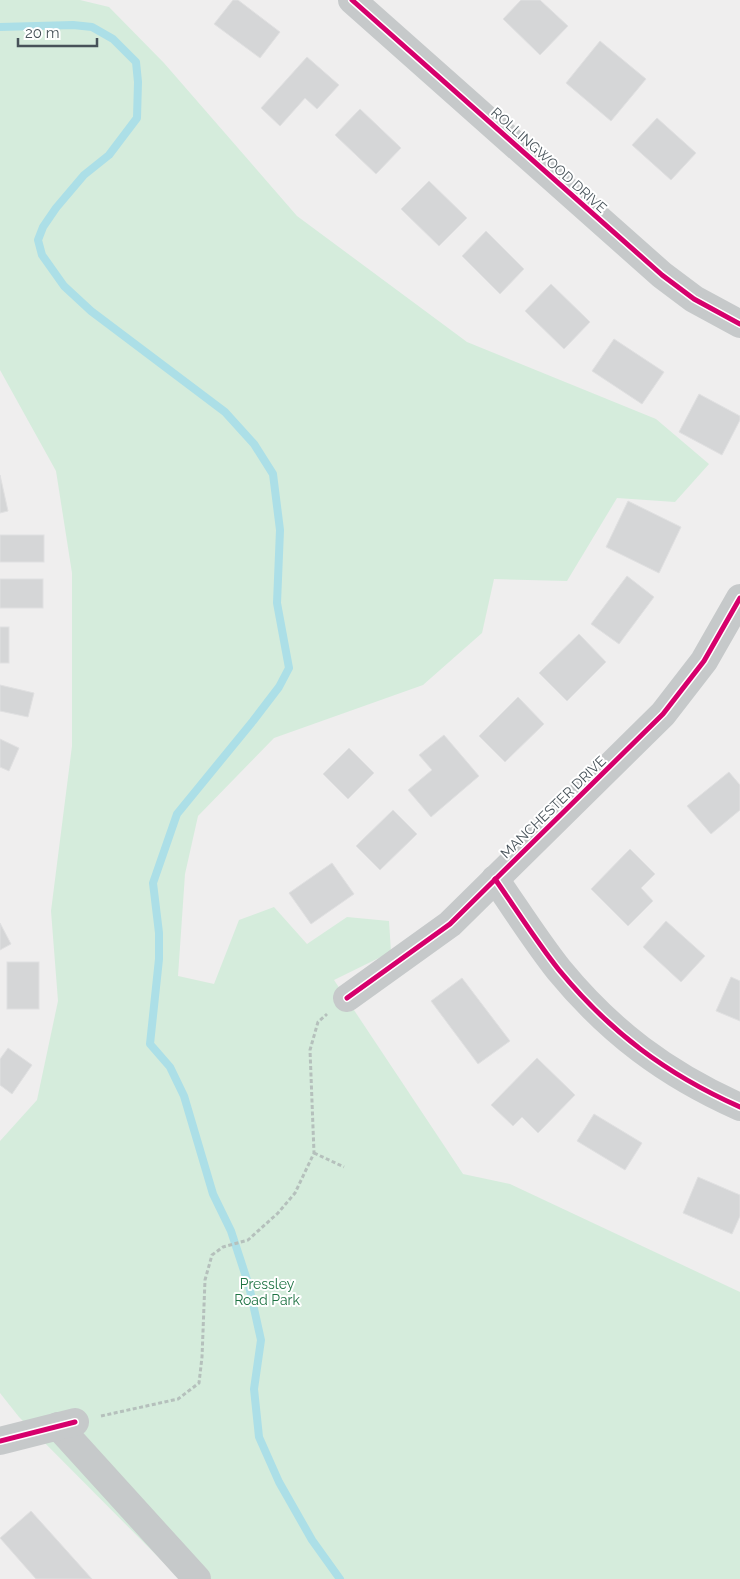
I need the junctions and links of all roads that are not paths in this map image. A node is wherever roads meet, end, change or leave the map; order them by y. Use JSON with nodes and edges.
{"nodes":[{"id":1,"x":352,"y":0,"type":"edge"},
{"id":2,"x":740,"y":324,"type":"edge"},
{"id":3,"x":740,"y":598,"type":"edge"},
{"id":4,"x":495,"y":879,"type":"junction"},
{"id":5,"x":347,"y":998,"type":"road end"},
{"id":6,"x":740,"y":1107,"type":"edge"},
{"id":7,"x":0,"y":1441,"type":"edge"},
{"id":8,"x":197,"y":1579,"type":"edge"}],
"edges":[{"from":1,"to":2,"type":"street","name":"ROLLINGWOOD DRIVE"},
{"from":3,"to":4,"type":"street","name":"MANCHESTER DRIVE"},
{"from":4,"to":5,"type":"street","name":"MANCHESTER DRIVE"},
{"from":4,"to":6,"type":"street"},
{"from":7,"to":8,"type":"street"}]}
